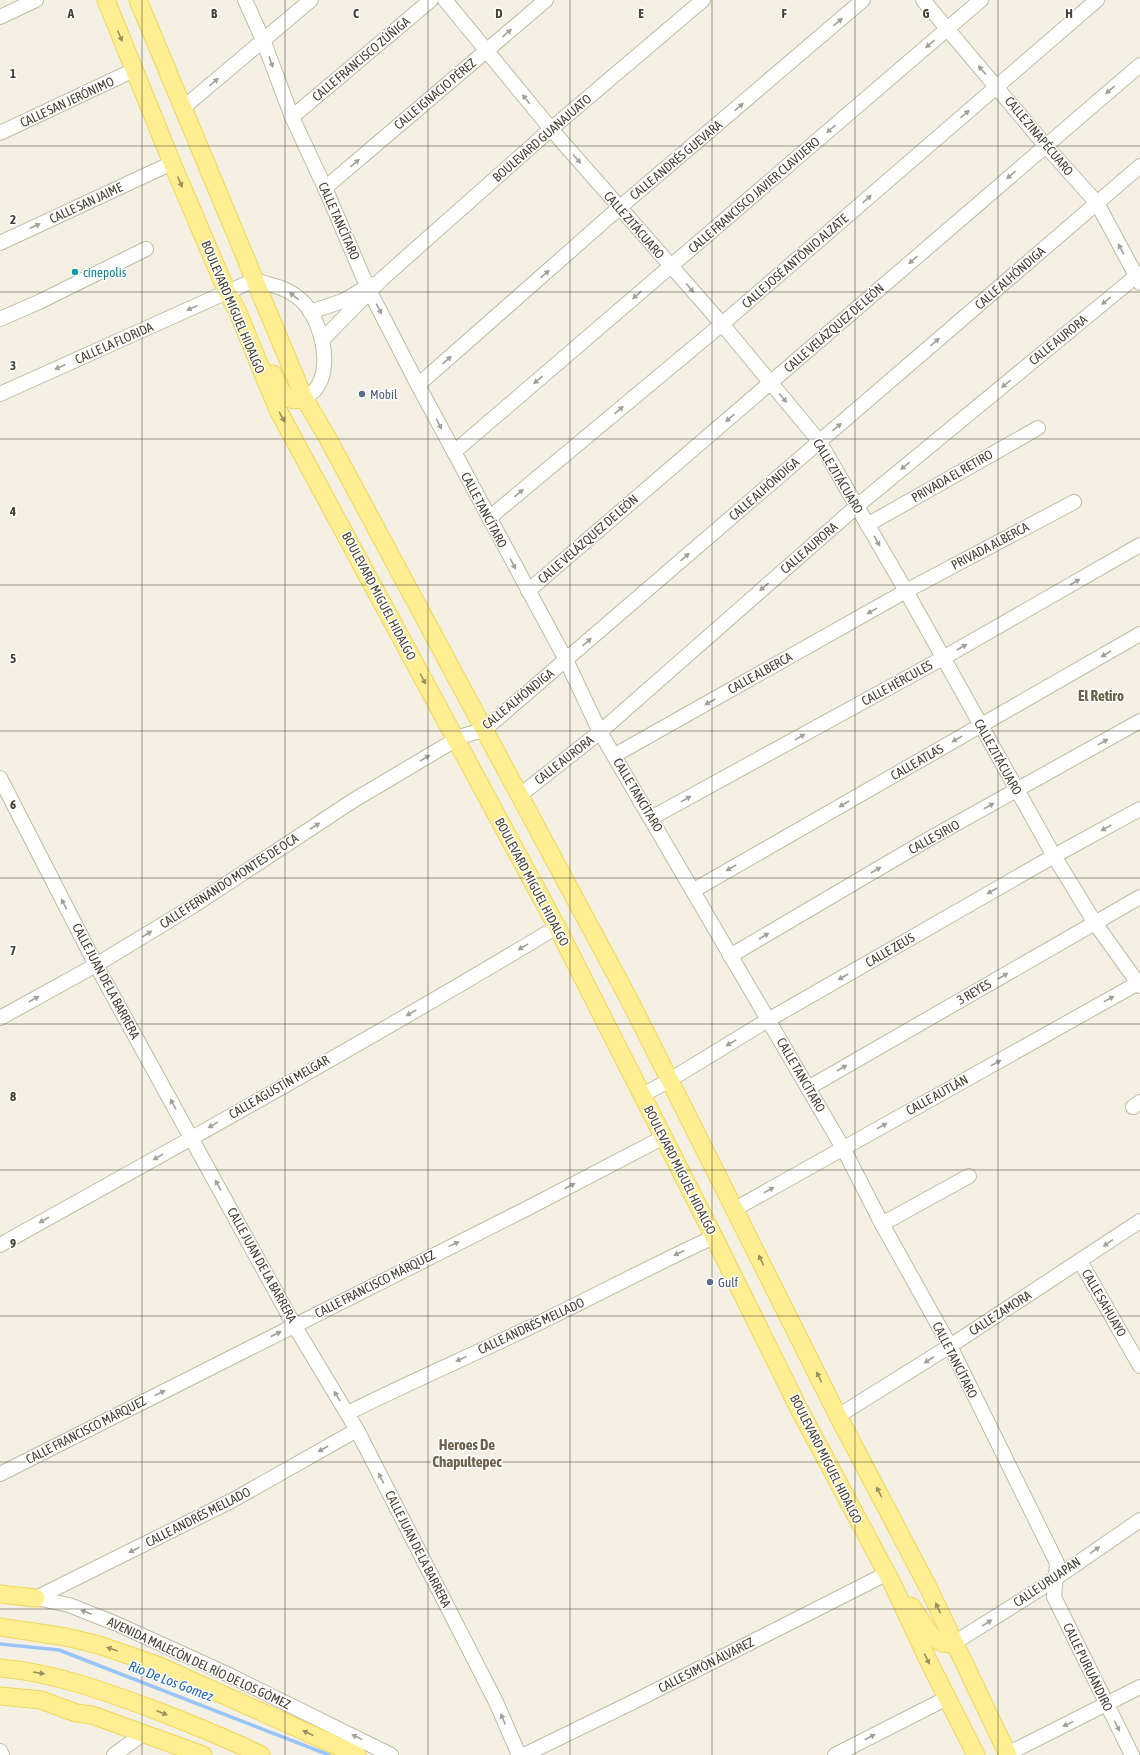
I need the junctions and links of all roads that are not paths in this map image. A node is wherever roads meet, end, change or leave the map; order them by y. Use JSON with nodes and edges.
{"nodes":[{"id":1,"x":36,"y":0,"type":"edge"},
{"id":2,"x":106,"y":0,"type":"edge"},
{"id":3,"x":138,"y":0,"type":"edge"},
{"id":4,"x":245,"y":0,"type":"edge"},
{"id":5,"x":311,"y":0,"type":"edge"},
{"id":6,"x":431,"y":0,"type":"edge"},
{"id":7,"x":445,"y":0,"type":"edge"},
{"id":8,"x":546,"y":0,"type":"edge"},
{"id":9,"x":702,"y":0,"type":"edge"},
{"id":10,"x":864,"y":0,"type":"edge"},
{"id":11,"x":923,"y":0,"type":"edge"},
{"id":12,"x":981,"y":0,"type":"edge"},
{"id":13,"x":1097,"y":0,"type":"edge"},
{"id":14,"x":0,"y":17,"type":"edge"},
{"id":15,"x":947,"y":29,"type":"junction"},
{"id":16,"x":263,"y":40,"type":"junction"},
{"id":17,"x":487,"y":50,"type":"junction"},
{"id":18,"x":1140,"y":65,"type":"edge"},
{"id":19,"x":134,"y":70,"type":"junction"},
{"id":20,"x":996,"y":86,"type":"junction"},
{"id":21,"x":184,"y":107,"type":"junction"},
{"id":22,"x":292,"y":118,"type":"junction"},
{"id":23,"x":551,"y":129,"type":"junction"},
{"id":24,"x":0,"y":133,"type":"edge"},
{"id":25,"x":1045,"y":145,"type":"junction"},
{"id":26,"x":172,"y":163,"type":"junction"},
{"id":27,"x":1140,"y":166,"type":"edge"},
{"id":28,"x":325,"y":188,"type":"junction"},
{"id":29,"x":1097,"y":203,"type":"junction"},
{"id":30,"x":619,"y":208,"type":"junction"},
{"id":31,"x":0,"y":243,"type":"edge"},
{"id":32,"x":146,"y":249,"type":"dead end"},
{"id":33,"x":671,"y":266,"type":"junction"},
{"id":34,"x":1139,"y":278,"type":"edge"},
{"id":35,"x":256,"y":281,"type":"junction"},
{"id":36,"x":369,"y":289,"type":"junction"},
{"id":37,"x":227,"y":292,"type":"junction"},
{"id":38,"x":237,"y":310,"type":"junction"},
{"id":39,"x":310,"y":312,"type":"junction"},
{"id":40,"x":0,"y":319,"type":"edge"},
{"id":41,"x":722,"y":324,"type":"junction"},
{"id":42,"x":323,"y":339,"type":"junction"},
{"id":43,"x":771,"y":382,"type":"junction"},
{"id":44,"x":418,"y":386,"type":"junction"},
{"id":45,"x":0,"y":394,"type":"edge"},
{"id":46,"x":304,"y":398,"type":"junction"},
{"id":47,"x":1038,"y":428,"type":"dead end"},
{"id":48,"x":819,"y":441,"type":"junction"},
{"id":49,"x":454,"y":452,"type":"junction"},
{"id":50,"x":1074,"y":502,"type":"dead end"},
{"id":51,"x":856,"y":506,"type":"junction"},
{"id":52,"x":489,"y":518,"type":"junction"},
{"id":53,"x":867,"y":525,"type":"junction"},
{"id":54,"x":1140,"y":545,"type":"edge"},
{"id":55,"x":528,"y":591,"type":"junction"},
{"id":56,"x":906,"y":591,"type":"junction"},
{"id":57,"x":1140,"y":634,"type":"edge"},
{"id":58,"x":943,"y":658,"type":"junction"},
{"id":59,"x":566,"y":660,"type":"junction"},
{"id":60,"x":1140,"y":721,"type":"edge"},
{"id":61,"x":981,"y":726,"type":"junction"},
{"id":62,"x":484,"y":730,"type":"junction"},
{"id":63,"x":600,"y":732,"type":"junction"},
{"id":64,"x":456,"y":740,"type":"junction"},
{"id":65,"x":614,"y":755,"type":"junction"},
{"id":66,"x":0,"y":778,"type":"edge"},
{"id":67,"x":1016,"y":791,"type":"junction"},
{"id":68,"x":519,"y":796,"type":"junction"},
{"id":69,"x":1140,"y":809,"type":"edge"},
{"id":70,"x":652,"y":818,"type":"junction"},
{"id":71,"x":1054,"y":856,"type":"junction"},
{"id":72,"x":694,"y":890,"type":"junction"},
{"id":73,"x":1140,"y":897,"type":"edge"},
{"id":74,"x":1095,"y":923,"type":"junction"},
{"id":75,"x":557,"y":927,"type":"junction"},
{"id":76,"x":730,"y":956,"type":"junction"},
{"id":77,"x":96,"y":965,"type":"junction"},
{"id":78,"x":1139,"y":984,"type":"edge"},
{"id":79,"x":0,"y":1018,"type":"edge"},
{"id":80,"x":768,"y":1020,"type":"junction"},
{"id":81,"x":670,"y":1080,"type":"junction"},
{"id":82,"x":808,"y":1088,"type":"junction"},
{"id":83,"x":642,"y":1094,"type":"junction"},
{"id":84,"x":664,"y":1136,"type":"junction"},
{"id":85,"x":192,"y":1138,"type":"junction"},
{"id":86,"x":843,"y":1148,"type":"junction"},
{"id":87,"x":969,"y":1176,"type":"dead end"},
{"id":88,"x":735,"y":1209,"type":"junction"},
{"id":89,"x":1140,"y":1221,"type":"edge"},
{"id":90,"x":882,"y":1224,"type":"junction"},
{"id":91,"x":714,"y":1237,"type":"junction"},
{"id":92,"x":0,"y":1244,"type":"edge"},
{"id":93,"x":1080,"y":1261,"type":"junction"},
{"id":94,"x":294,"y":1325,"type":"junction"},
{"id":95,"x":950,"y":1346,"type":"junction"},
{"id":96,"x":1140,"y":1366,"type":"edge"},
{"id":97,"x":348,"y":1413,"type":"junction"},
{"id":98,"x":838,"y":1416,"type":"junction"},
{"id":99,"x":356,"y":1430,"type":"junction"},
{"id":100,"x":0,"y":1474,"type":"edge"},
{"id":101,"x":1140,"y":1520,"type":"edge"},
{"id":102,"x":1057,"y":1576,"type":"junction"},
{"id":103,"x":890,"y":1580,"type":"junction"},
{"id":104,"x":0,"y":1594,"type":"edge"},
{"id":105,"x":36,"y":1598,"type":"junction"},
{"id":106,"x":0,"y":1627,"type":"edge"},
{"id":107,"x":954,"y":1643,"type":"junction"},
{"id":108,"x":0,"y":1668,"type":"edge"},
{"id":109,"x":1140,"y":1687,"type":"edge"},
{"id":110,"x":0,"y":1696,"type":"edge"},
{"id":111,"x":947,"y":1698,"type":"junction"},
{"id":112,"x":1107,"y":1705,"type":"junction"},
{"id":113,"x":76,"y":1713,"type":"junction"},
{"id":114,"x":137,"y":1738,"type":"junction"},
{"id":115,"x":0,"y":1751,"type":"edge"},
{"id":116,"x":1007,"y":1754,"type":"edge"},
{"id":117,"x":2,"y":1755,"type":"edge"},
{"id":118,"x":114,"y":1755,"type":"edge"},
{"id":119,"x":179,"y":1755,"type":"edge"},
{"id":120,"x":203,"y":1755,"type":"edge"},
{"id":121,"x":261,"y":1755,"type":"edge"},
{"id":122,"x":357,"y":1755,"type":"edge"},
{"id":123,"x":391,"y":1755,"type":"edge"},
{"id":124,"x":519,"y":1755,"type":"edge"},
{"id":125,"x":524,"y":1755,"type":"edge"},
{"id":126,"x":835,"y":1755,"type":"edge"},
{"id":127,"x":976,"y":1755,"type":"edge"},
{"id":128,"x":1132,"y":1755,"type":"edge"}],
"edges":[{"from":1,"to":14,"type":"street"},
{"from":2,"to":19,"type":"main road","name":"BOULEVARD MIGUEL HIDALGO","one_way":true},
{"from":3,"to":21,"type":"main road"},
{"from":4,"to":16,"type":"street","name":"CALLE TANCÍTARO"},
{"from":5,"to":16,"type":"street"},
{"from":6,"to":22,"type":"street","name":"CALLE FRANCISCO ZÚÑIGA"},
{"from":7,"to":17,"type":"street","name":"CALLE ZITÁCUARO"},
{"from":17,"to":8,"type":"street","name":"CALLE IGNACIO PÉREZ","one_way":true},
{"from":9,"to":23,"type":"street","name":"BOULEVARD GUANAJUATO"},
{"from":30,"to":10,"type":"street","name":"CALLE ANDRÉS GUEVARA","one_way":true},
{"from":11,"to":15,"type":"street","name":"CALLE ZINAPÉCUARO"},
{"from":12,"to":15,"type":"street","name":"CALLE FRANCISCO JAVIER CLAVIJERO"},
{"from":13,"to":20,"type":"street","name":"CALLE JOSÉ ANTÔNIO ALZATE"},
{"from":20,"to":15,"type":"street","name":"CALLE ZINAPÉCUARO","one_way":true},
{"from":15,"to":33,"type":"street","name":"CALLE FRANCISCO JAVIER CLAVIJERO","one_way":true},
{"from":21,"to":16,"type":"street","one_way":true},
{"from":16,"to":22,"type":"street","name":"CALLE TANCÍTARO","one_way":true},
{"from":23,"to":17,"type":"street","name":"CALLE ZITÁCUARO","one_way":true},
{"from":28,"to":17,"type":"street","name":"CALLE IGNACIO PÉREZ","one_way":true},
{"from":18,"to":25,"type":"street","name":"CALLE VELÁZQUEZ DE LEÓN","one_way":true},
{"from":19,"to":24,"type":"street","name":"CALLE SAN JERÓNIMO"},
{"from":19,"to":26,"type":"main road","name":"BOULEVARD MIGUEL HIDALGO"},
{"from":20,"to":25,"type":"street","name":"CALLE ZINAPÉCUARO"},
{"from":41,"to":20,"type":"street","name":"CALLE JOSÉ ANTÔNIO ALZATE","one_way":true},
{"from":21,"to":35,"type":"main road"},
{"from":22,"to":28,"type":"street","name":"CALLE TANCÍTARO"},
{"from":23,"to":30,"type":"street","name":"CALLE ZITÁCUARO","one_way":true},
{"from":23,"to":36,"type":"street","name":"BOULEVARD GUANAJUATO"},
{"from":25,"to":29,"type":"street","name":"CALLE ZINAPÉCUARO"},
{"from":25,"to":43,"type":"street","name":"CALLE VELÁZQUEZ DE LEÓN","one_way":true},
{"from":31,"to":26,"type":"street","name":"CALLE SAN JAIME","one_way":true},
{"from":26,"to":37,"type":"main road","name":"BOULEVARD MIGUEL HIDALGO","one_way":true},
{"from":27,"to":29,"type":"street","name":"CALLE ALHÓNDIGA"},
{"from":28,"to":36,"type":"street","name":"CALLE TANCÍTARO"},
{"from":34,"to":29,"type":"street","name":"CALLE ZINAPÉCUARO","one_way":true},
{"from":48,"to":29,"type":"street","name":"CALLE ALHÓNDIGA","one_way":true},
{"from":30,"to":33,"type":"street","name":"CALLE ZITÁCUARO"},
{"from":44,"to":30,"type":"street","name":"CALLE ANDRÉS GUEVARA","one_way":true},
{"from":32,"to":40,"type":"street"},
{"from":33,"to":41,"type":"street","name":"CALLE ZITÁCUARO","one_way":true},
{"from":33,"to":49,"type":"street","name":"CALLE FRANCISCO JAVIER CLAVIJERO","one_way":true},
{"from":34,"to":51,"type":"street","name":"CALLE AURORA","one_way":true},
{"from":35,"to":37,"type":"street"},
{"from":39,"to":35,"type":"street","one_way":true},
{"from":35,"to":46,"type":"main road"},
{"from":36,"to":39,"type":"street","name":"BOULEVARD GUANAJUATO"},
{"from":36,"to":42,"type":"street","name":"BOULEVARD GUANAJUATO"},
{"from":36,"to":44,"type":"street","name":"CALLE TANCÍTARO","one_way":true},
{"from":37,"to":38,"type":"main road","name":"BOULEVARD MIGUEL HIDALGO"},
{"from":37,"to":45,"type":"street","name":"CALLE LA FLORIDA","one_way":true},
{"from":38,"to":46,"type":"main road"},
{"from":38,"to":64,"type":"main road","name":"BOULEVARD MIGUEL HIDALGO","one_way":true},
{"from":39,"to":42,"type":"street"},
{"from":41,"to":43,"type":"street","name":"CALLE ZITÁCUARO"},
{"from":52,"to":41,"type":"street","name":"CALLE JOSÉ ANTÔNIO ALZATE","one_way":true},
{"from":42,"to":46,"type":"street"},
{"from":43,"to":48,"type":"street","name":"CALLE ZITÁCUARO","one_way":true},
{"from":43,"to":55,"type":"street","name":"CALLE VELÁZQUEZ DE LEÓN","one_way":true},
{"from":44,"to":49,"type":"street","name":"CALLE TANCÍTARO","one_way":true},
{"from":46,"to":62,"type":"main road"},
{"from":47,"to":53,"type":"street","name":"PRIVADA EL RETIRO"},
{"from":48,"to":51,"type":"street","name":"CALLE ZITÁCUARO"},
{"from":59,"to":48,"type":"street","name":"CALLE ALHÓNDIGA","one_way":true},
{"from":49,"to":52,"type":"street","name":"CALLE TANCÍTARO"},
{"from":50,"to":56,"type":"street","name":"PRIVADA ALBERCA"},
{"from":51,"to":53,"type":"street","name":"CALLE ZITÁCUARO"},
{"from":51,"to":63,"type":"street","name":"CALLE AURORA","one_way":true},
{"from":52,"to":55,"type":"street","name":"CALLE TANCÍTARO","one_way":true},
{"from":53,"to":56,"type":"street","name":"CALLE ZITÁCUARO","one_way":true},
{"from":58,"to":54,"type":"street","name":"CALLE HÉRCULES","one_way":true},
{"from":55,"to":59,"type":"street","name":"CALLE TANCÍTARO"},
{"from":56,"to":58,"type":"street","name":"CALLE ZITÁCUARO"},
{"from":56,"to":65,"type":"street","name":"CALLE ALBERCA","one_way":true},
{"from":57,"to":61,"type":"street","name":"CALLE ATLAS","one_way":true},
{"from":58,"to":61,"type":"street","name":"CALLE ZITÁCUARO"},
{"from":70,"to":58,"type":"street","name":"CALLE HÉRCULES","one_way":true},
{"from":59,"to":62,"type":"street","name":"CALLE ALHÓNDIGA"},
{"from":59,"to":63,"type":"street","name":"CALLE TANCÍTARO"},
{"from":67,"to":60,"type":"street","name":"CALLE SIRIO","one_way":true},
{"from":61,"to":67,"type":"street","name":"CALLE ZITÁCUARO"},
{"from":61,"to":72,"type":"street","name":"CALLE ATLAS","one_way":true},
{"from":62,"to":64,"type":"street","name":"CALLE ALHÓNDIGA"},
{"from":62,"to":68,"type":"main road"},
{"from":63,"to":65,"type":"street","name":"CALLE TANCÍTARO"},
{"from":63,"to":68,"type":"street","name":"CALLE AURORA"},
{"from":64,"to":75,"type":"main road","name":"BOULEVARD MIGUEL HIDALGO"},
{"from":77,"to":64,"type":"street","name":"CALLE FERNANDO MONTES DE OCA","one_way":true},
{"from":65,"to":70,"type":"street","name":"CALLE TANCÍTARO"},
{"from":77,"to":66,"type":"street","name":"CALLE JUAN DE LA BARRERA","one_way":true},
{"from":67,"to":71,"type":"street","name":"CALLE ZITÁCUARO"},
{"from":76,"to":67,"type":"street","name":"CALLE SIRIO","one_way":true},
{"from":68,"to":81,"type":"main road"},
{"from":69,"to":71,"type":"street","name":"CALLE ZEUS","one_way":true},
{"from":70,"to":72,"type":"street","name":"CALLE TANCÍTARO"},
{"from":71,"to":74,"type":"street","name":"CALLE ZITÁCUARO"},
{"from":71,"to":80,"type":"street","name":"CALLE ZEUS","one_way":true},
{"from":72,"to":76,"type":"street","name":"CALLE TANCÍTARO"},
{"from":73,"to":74,"type":"street","name":"3 REYES"},
{"from":74,"to":78,"type":"street","name":"CALLE ZITÁCUARO"},
{"from":82,"to":74,"type":"street","name":"3 REYES","one_way":true},
{"from":75,"to":83,"type":"main road","name":"BOULEVARD MIGUEL HIDALGO"},
{"from":75,"to":85,"type":"street","name":"CALLE AGUSTÍN MELGAR","one_way":true},
{"from":76,"to":80,"type":"street","name":"CALLE TANCÍTARO"},
{"from":79,"to":77,"type":"street","name":"CALLE FERNANDO MONTES DE OCA","one_way":true},
{"from":85,"to":77,"type":"street","name":"CALLE JUAN DE LA BARRERA","one_way":true},
{"from":86,"to":78,"type":"street","name":"CALLE AUTLÁN","one_way":true},
{"from":80,"to":81,"type":"street","name":"CALLE ZEUS","one_way":true},
{"from":80,"to":82,"type":"street","name":"CALLE TANCÍTARO"},
{"from":81,"to":83,"type":"street","name":"CALLE ZEUS"},
{"from":81,"to":88,"type":"main road"},
{"from":82,"to":86,"type":"street","name":"CALLE TANCÍTARO"},
{"from":83,"to":84,"type":"main road","name":"BOULEVARD MIGUEL HIDALGO"},
{"from":84,"to":91,"type":"main road","name":"BOULEVARD MIGUEL HIDALGO"},
{"from":94,"to":84,"type":"street","name":"CALLE FRANCISCO MÁRQUEZ","one_way":true},
{"from":85,"to":92,"type":"street","name":"CALLE AGUSTÍN MELGAR","one_way":true},
{"from":94,"to":85,"type":"street","name":"CALLE JUAN DE LA BARRERA","one_way":true},
{"from":88,"to":86,"type":"street","name":"CALLE AUTLÁN","one_way":true},
{"from":86,"to":90,"type":"street","name":"CALLE TANCÍTARO"},
{"from":87,"to":90,"type":"street"},
{"from":98,"to":88,"type":"main road","one_way":true},
{"from":89,"to":93,"type":"street","name":"CALLE ZAMORA","one_way":true},
{"from":90,"to":95,"type":"street","name":"CALLE TANCÍTARO"},
{"from":91,"to":97,"type":"street","name":"CALLE ANDRÉS MELLADO","one_way":true},
{"from":91,"to":103,"type":"main road","name":"BOULEVARD MIGUEL HIDALGO"},
{"from":93,"to":95,"type":"street","name":"CALLE ZAMORA"},
{"from":93,"to":96,"type":"street","name":"CALLE SAHUAYO"},
{"from":97,"to":94,"type":"street","name":"CALLE JUAN DE LA BARRERA","one_way":true},
{"from":100,"to":94,"type":"street","name":"CALLE FRANCISCO MÁRQUEZ","one_way":true},
{"from":95,"to":98,"type":"street","name":"CALLE ZAMORA","one_way":true},
{"from":95,"to":102,"type":"street","name":"CALLE TANCÍTARO"},
{"from":97,"to":99,"type":"street","name":"CALLE JUAN DE LA BARRERA"},
{"from":107,"to":98,"type":"main road","one_way":true},
{"from":99,"to":105,"type":"street","name":"CALLE ANDRÉS MELLADO","one_way":true},
{"from":124,"to":99,"type":"street","name":"CALLE JUAN DE LA BARRERA","one_way":true},
{"from":102,"to":101,"type":"street","name":"CALLE URUAPAN","one_way":true},
{"from":107,"to":102,"type":"street","name":"CALLE URUAPAN","one_way":true},
{"from":102,"to":112,"type":"street","name":"CALLE PURUÁNDIRO"},
{"from":103,"to":107,"type":"main road"},
{"from":103,"to":111,"type":"main road","name":"BOULEVARD MIGUEL HIDALGO","one_way":true},
{"from":103,"to":125,"type":"street","name":"CALLE SIMÓN ÁLVAREZ"},
{"from":104,"to":105,"type":"main road","name":"AVENIDA MALECÓN DEL RÍO DE LOS GÓMEZ"},
{"from":123,"to":105,"type":"street","name":"AVENIDA MALECÓN DEL RÍO DE LOS GÓMEZ","one_way":true},
{"from":122,"to":106,"type":"main road","name":"AVENIDA MALECÓN DEL RÍO DE LOS GÓMEZ","one_way":true},
{"from":107,"to":116,"type":"main road"},
{"from":108,"to":121,"type":"main road","one_way":true},
{"from":109,"to":112,"type":"street"},
{"from":110,"to":113,"type":"main road"},
{"from":126,"to":111,"type":"street","one_way":true},
{"from":111,"to":127,"type":"main road","name":"BOULEVARD MIGUEL HIDALGO"},
{"from":112,"to":116,"type":"street","one_way":true},
{"from":112,"to":128,"type":"street","name":"CALLE PURUÁNDIRO","one_way":true},
{"from":113,"to":114,"type":"street"},
{"from":113,"to":120,"type":"main road"},
{"from":114,"to":118,"type":"street"},
{"from":114,"to":119,"type":"street"},
{"from":115,"to":117,"type":"street"}]}
